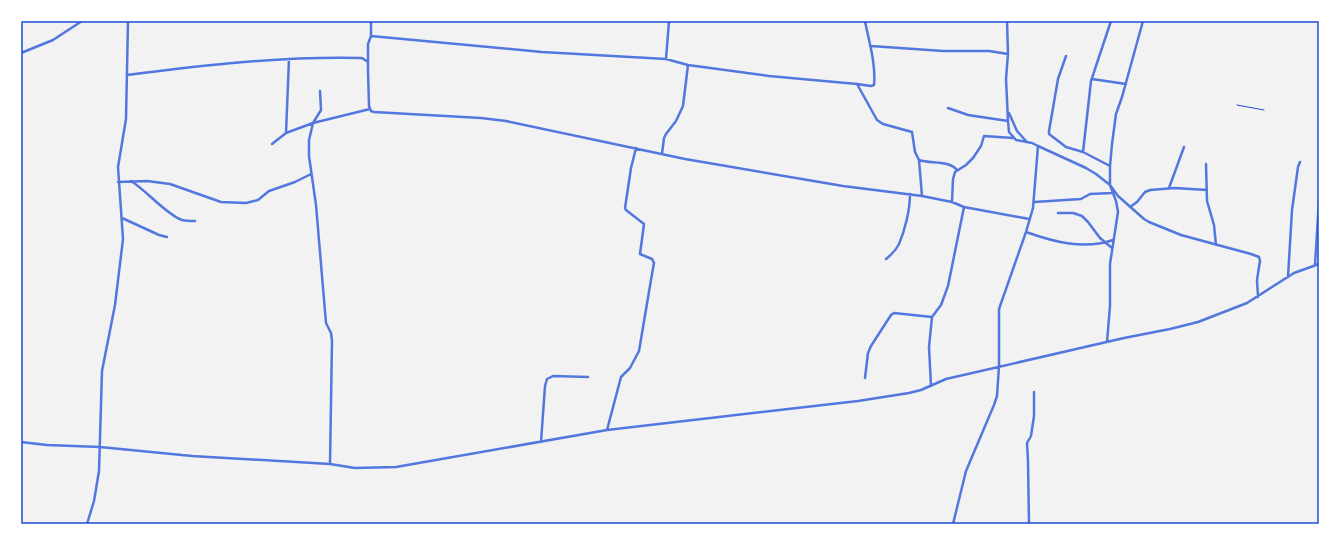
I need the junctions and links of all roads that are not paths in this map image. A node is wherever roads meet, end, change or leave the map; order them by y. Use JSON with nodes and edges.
{"nodes":[{"id":1,"x":82,"y":21,"type":"edge"},
{"id":2,"x":128,"y":21,"type":"edge"},
{"id":3,"x":371,"y":21,"type":"edge"},
{"id":4,"x":669,"y":21,"type":"edge"},
{"id":5,"x":865,"y":21,"type":"edge"},
{"id":6,"x":1008,"y":21,"type":"edge"},
{"id":7,"x":1111,"y":21,"type":"edge"},
{"id":8,"x":1143,"y":21,"type":"edge"},
{"id":9,"x":371,"y":36,"type":"junction"},
{"id":10,"x":871,"y":46,"type":"junction"},
{"id":11,"x":21,"y":53,"type":"edge"},
{"id":12,"x":1008,"y":54,"type":"junction"},
{"id":13,"x":1066,"y":56,"type":"dead end"},
{"id":14,"x":289,"y":58,"type":"junction"},
{"id":15,"x":666,"y":59,"type":"junction"},
{"id":16,"x":368,"y":63,"type":"junction"},
{"id":17,"x":688,"y":65,"type":"junction"},
{"id":18,"x":126,"y":75,"type":"junction"},
{"id":19,"x":1092,"y":79,"type":"junction"},
{"id":20,"x":857,"y":84,"type":"junction"},
{"id":21,"x":1126,"y":84,"type":"junction"},
{"id":22,"x":320,"y":91,"type":"dead end"},
{"id":23,"x":948,"y":108,"type":"dead end"},
{"id":24,"x":370,"y":109,"type":"junction"},
{"id":25,"x":1008,"y":111,"type":"junction"},
{"id":26,"x":1008,"y":121,"type":"junction"},
{"id":27,"x":313,"y":123,"type":"junction"},
{"id":28,"x":286,"y":133,"type":"junction"},
{"id":29,"x":1014,"y":138,"type":"junction"},
{"id":30,"x":1026,"y":141,"type":"junction"},
{"id":31,"x":272,"y":144,"type":"dead end"},
{"id":32,"x":1038,"y":146,"type":"junction"},
{"id":33,"x":636,"y":148,"type":"junction"},
{"id":34,"x":1184,"y":148,"type":"dead end"},
{"id":35,"x":1083,"y":152,"type":"junction"},
{"id":36,"x":662,"y":154,"type":"junction"},
{"id":37,"x":919,"y":160,"type":"junction"},
{"id":38,"x":1300,"y":162,"type":"dead end"},
{"id":39,"x":1206,"y":164,"type":"dead end"},
{"id":40,"x":1110,"y":166,"type":"junction"},
{"id":41,"x":957,"y":170,"type":"junction"},
{"id":42,"x":311,"y":174,"type":"junction"},
{"id":43,"x":131,"y":181,"type":"junction"},
{"id":44,"x":118,"y":182,"type":"junction"},
{"id":45,"x":1110,"y":185,"type":"junction"},
{"id":46,"x":1169,"y":188,"type":"junction"},
{"id":47,"x":1207,"y":190,"type":"junction"},
{"id":48,"x":1112,"y":192,"type":"junction"},
{"id":49,"x":910,"y":194,"type":"junction"},
{"id":50,"x":922,"y":196,"type":"junction"},
{"id":51,"x":1319,"y":201,"type":"edge"},
{"id":52,"x":952,"y":202,"type":"junction"},
{"id":53,"x":1034,"y":202,"type":"junction"},
{"id":54,"x":964,"y":207,"type":"junction"},
{"id":55,"x":1130,"y":207,"type":"junction"},
{"id":56,"x":1058,"y":213,"type":"dead end"},
{"id":57,"x":122,"y":218,"type":"junction"},
{"id":58,"x":1030,"y":219,"type":"junction"},
{"id":59,"x":195,"y":221,"type":"dead end"},
{"id":60,"x":1026,"y":232,"type":"junction"},
{"id":61,"x":167,"y":237,"type":"dead end"},
{"id":62,"x":1114,"y":240,"type":"junction"},
{"id":63,"x":1104,"y":243,"type":"junction"},
{"id":64,"x":1216,"y":245,"type":"junction"},
{"id":65,"x":1112,"y":248,"type":"junction"},
{"id":66,"x":886,"y":259,"type":"dead end"},
{"id":67,"x":1319,"y":264,"type":"edge"},
{"id":68,"x":1315,"y":265,"type":"junction"},
{"id":69,"x":1288,"y":278,"type":"junction"},
{"id":70,"x":1258,"y":297,"type":"junction"},
{"id":71,"x":932,"y":317,"type":"junction"},
{"id":72,"x":1107,"y":342,"type":"junction"},
{"id":73,"x":999,"y":366,"type":"junction"},
{"id":74,"x":588,"y":377,"type":"dead end"},
{"id":75,"x":865,"y":378,"type":"dead end"},
{"id":76,"x":931,"y":386,"type":"junction"},
{"id":77,"x":1034,"y":392,"type":"dead end"},
{"id":78,"x":607,"y":430,"type":"junction"},
{"id":79,"x":21,"y":442,"type":"edge"},
{"id":80,"x":541,"y":442,"type":"junction"},
{"id":81,"x":100,"y":447,"type":"junction"},
{"id":82,"x":330,"y":464,"type":"junction"},
{"id":83,"x":86,"y":524,"type":"edge"},
{"id":84,"x":952,"y":524,"type":"edge"},
{"id":85,"x":1029,"y":524,"type":"edge"}],
"edges":[{"from":1,"to":11,"type":"street"},
{"from":2,"to":18,"type":"street"},
{"from":3,"to":9,"type":"street"},
{"from":4,"to":15,"type":"street"},
{"from":5,"to":10,"type":"street"},
{"from":6,"to":12,"type":"street"},
{"from":7,"to":19,"type":"street"},
{"from":8,"to":21,"type":"street"},
{"from":9,"to":15,"type":"street"},
{"from":9,"to":16,"type":"street"},
{"from":10,"to":12,"type":"street"},
{"from":10,"to":20,"type":"street"},
{"from":12,"to":25,"type":"street"},
{"from":13,"to":35,"type":"street"},
{"from":14,"to":16,"type":"street"},
{"from":14,"to":18,"type":"street"},
{"from":14,"to":28,"type":"street"},
{"from":15,"to":17,"type":"street"},
{"from":16,"to":24,"type":"street"},
{"from":17,"to":20,"type":"street"},
{"from":17,"to":36,"type":"street"},
{"from":18,"to":44,"type":"street"},
{"from":19,"to":21,"type":"street"},
{"from":19,"to":35,"type":"street"},
{"from":20,"to":37,"type":"street"},
{"from":21,"to":40,"type":"street"},
{"from":22,"to":27,"type":"street"},
{"from":23,"to":26,"type":"street"},
{"from":24,"to":27,"type":"street"},
{"from":24,"to":33,"type":"street"},
{"from":25,"to":26,"type":"street"},
{"from":25,"to":30,"type":"street"},
{"from":26,"to":29,"type":"street"},
{"from":27,"to":28,"type":"street"},
{"from":27,"to":42,"type":"street"},
{"from":28,"to":31,"type":"street"},
{"from":29,"to":30,"type":"street"},
{"from":29,"to":41,"type":"street"},
{"from":30,"to":32,"type":"street"},
{"from":32,"to":45,"type":"street"},
{"from":32,"to":53,"type":"street"},
{"from":33,"to":36,"type":"street"},
{"from":33,"to":78,"type":"street"},
{"from":34,"to":46,"type":"street"},
{"from":35,"to":40,"type":"street"},
{"from":36,"to":49,"type":"street"},
{"from":37,"to":41,"type":"street"},
{"from":37,"to":50,"type":"street"},
{"from":38,"to":69,"type":"street"},
{"from":39,"to":47,"type":"street"},
{"from":40,"to":45,"type":"street"},
{"from":41,"to":52,"type":"street"},
{"from":42,"to":43,"type":"street"},
{"from":42,"to":82,"type":"street"},
{"from":43,"to":44,"type":"street"},
{"from":43,"to":59,"type":"street"},
{"from":44,"to":57,"type":"street"},
{"from":45,"to":48,"type":"street"},
{"from":45,"to":55,"type":"street"},
{"from":46,"to":47,"type":"street"},
{"from":46,"to":55,"type":"street"},
{"from":47,"to":64,"type":"street"},
{"from":48,"to":53,"type":"street"},
{"from":48,"to":62,"type":"street"},
{"from":49,"to":50,"type":"street"},
{"from":49,"to":66,"type":"street"},
{"from":50,"to":52,"type":"street"},
{"from":51,"to":68,"type":"street"},
{"from":52,"to":54,"type":"street"},
{"from":53,"to":58,"type":"street"},
{"from":54,"to":58,"type":"street"},
{"from":54,"to":71,"type":"street"},
{"from":55,"to":64,"type":"street"},
{"from":56,"to":63,"type":"street"},
{"from":57,"to":61,"type":"street"},
{"from":57,"to":81,"type":"street"},
{"from":58,"to":60,"type":"street"},
{"from":60,"to":63,"type":"street"},
{"from":60,"to":73,"type":"street"},
{"from":62,"to":63,"type":"street"},
{"from":62,"to":65,"type":"street"},
{"from":63,"to":65,"type":"street"},
{"from":64,"to":70,"type":"street"},
{"from":65,"to":72,"type":"street"},
{"from":67,"to":68,"type":"street"},
{"from":68,"to":69,"type":"street"},
{"from":69,"to":70,"type":"street"},
{"from":70,"to":72,"type":"street"},
{"from":71,"to":75,"type":"street"},
{"from":71,"to":76,"type":"street"},
{"from":72,"to":73,"type":"street"},
{"from":73,"to":76,"type":"street"},
{"from":73,"to":84,"type":"street"},
{"from":74,"to":80,"type":"street"},
{"from":76,"to":78,"type":"street"},
{"from":77,"to":85,"type":"street"},
{"from":78,"to":80,"type":"street"},
{"from":79,"to":81,"type":"street"},
{"from":80,"to":82,"type":"street"},
{"from":81,"to":82,"type":"street"},
{"from":81,"to":83,"type":"street"}]}
